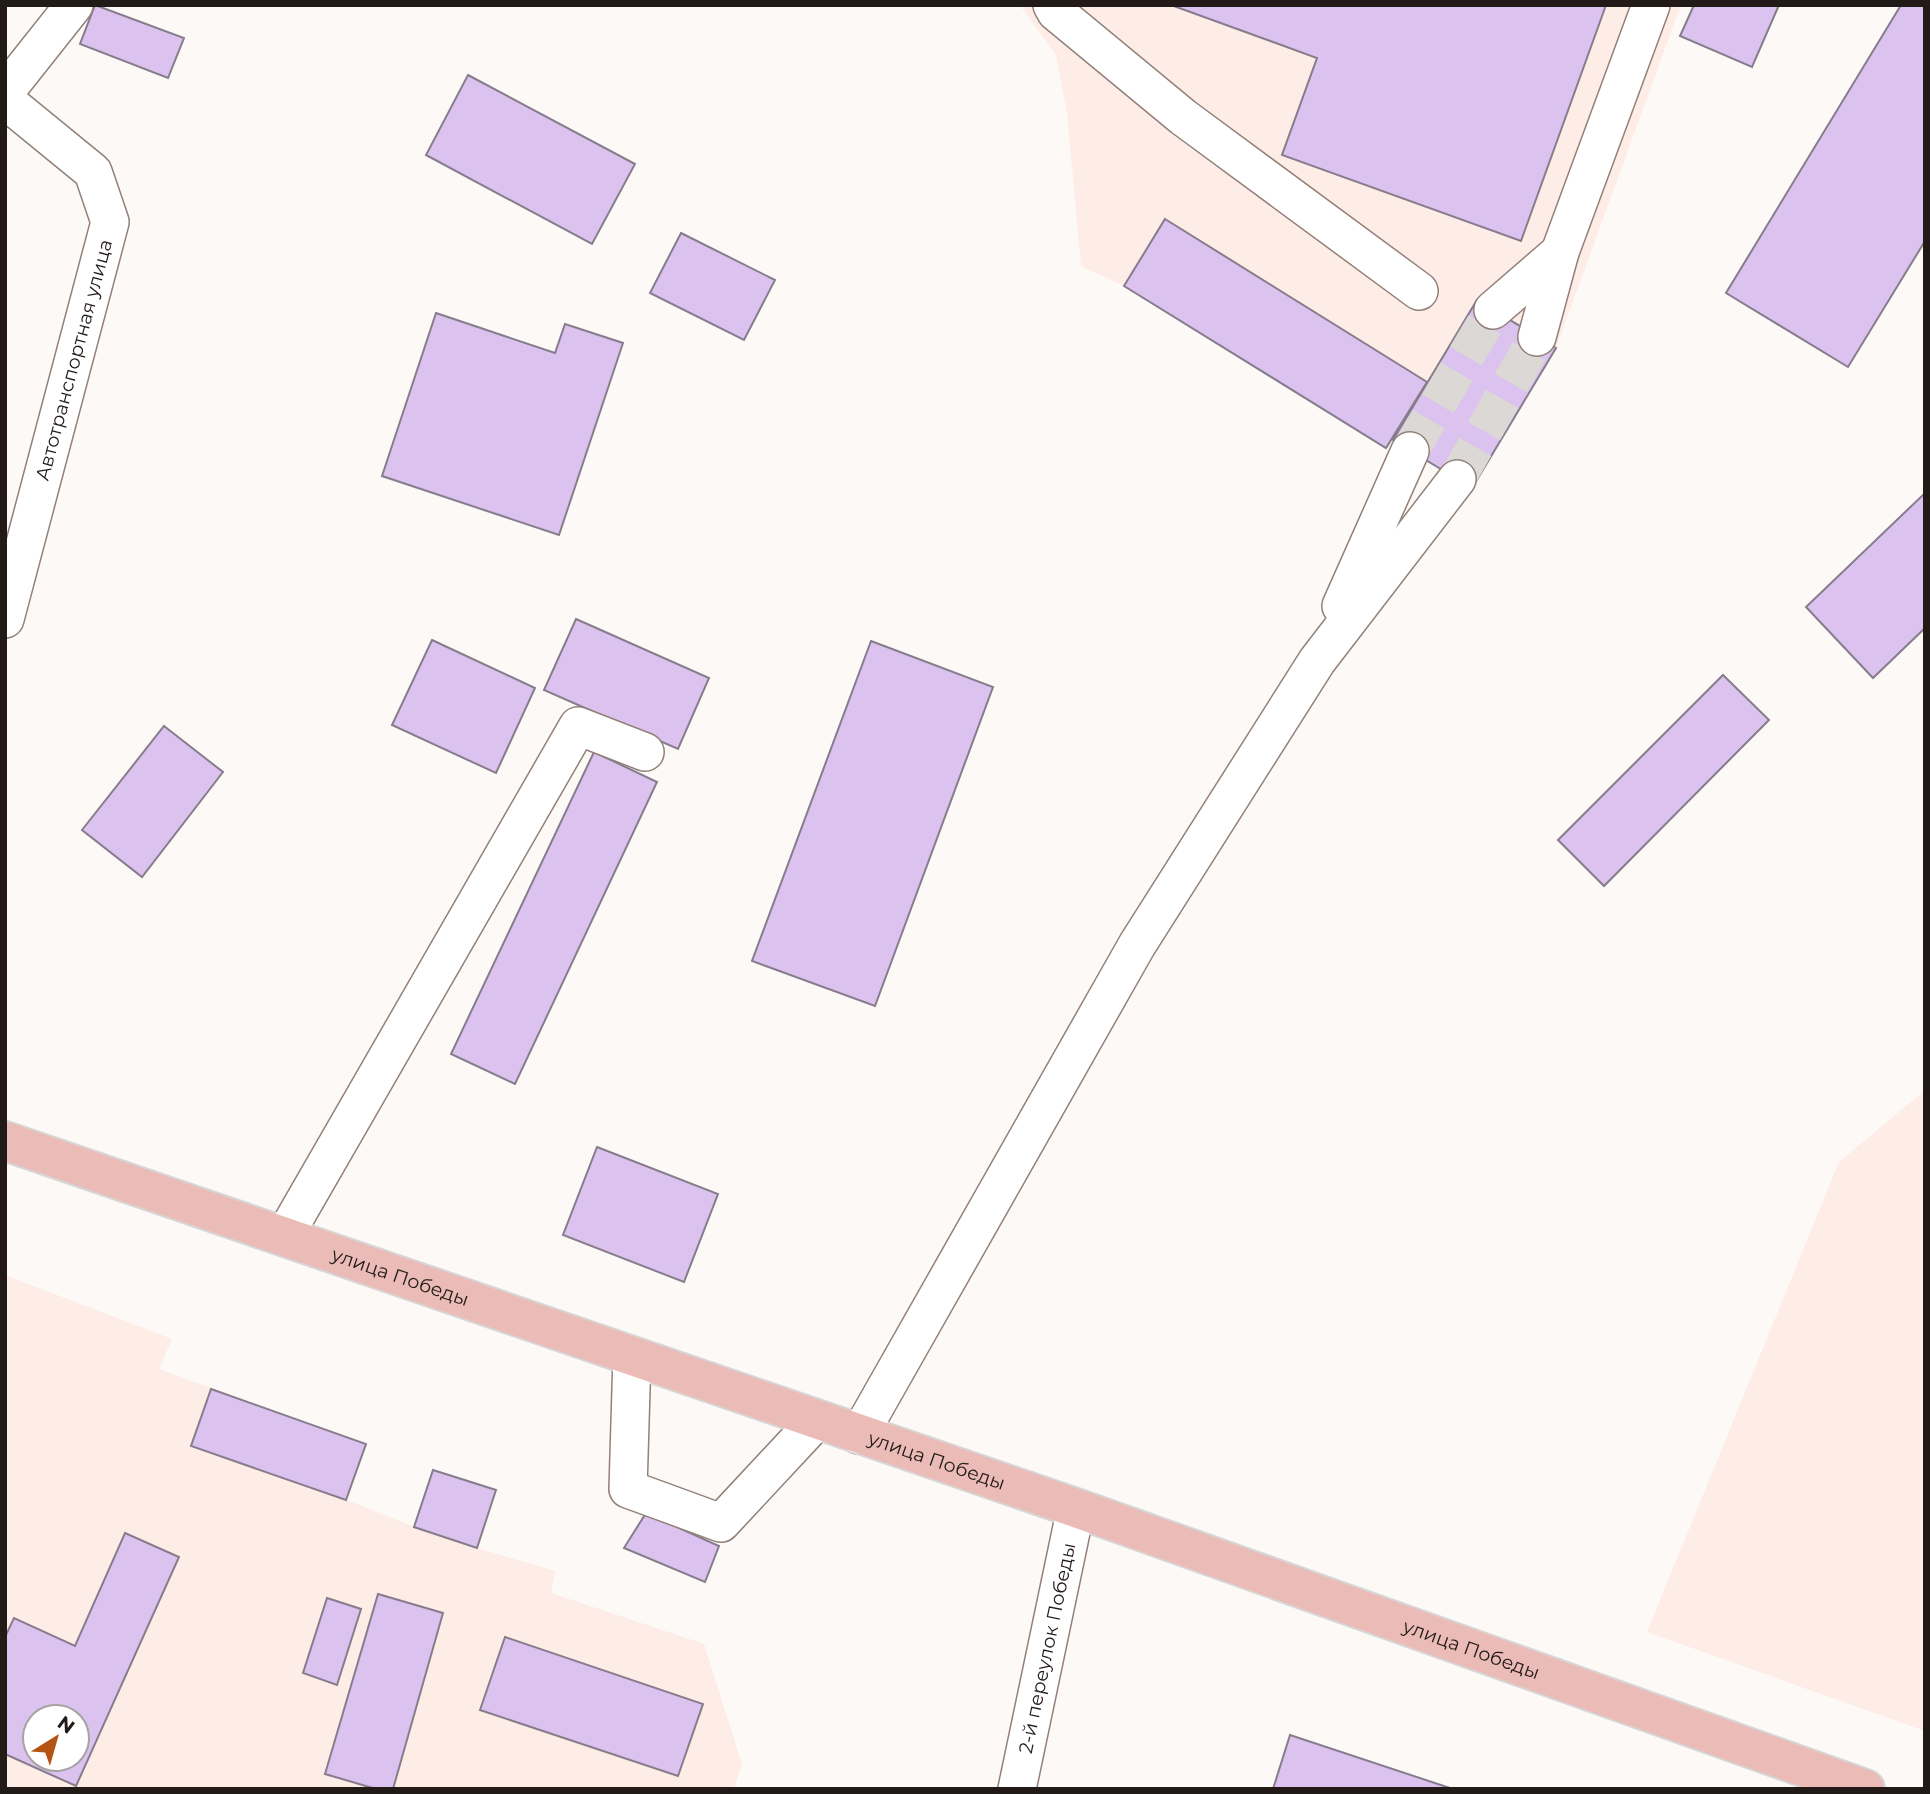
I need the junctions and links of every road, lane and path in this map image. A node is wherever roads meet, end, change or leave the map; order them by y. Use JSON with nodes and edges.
{"nodes":[{"id":1,"x":47,"y":5,"type":"edge"},
{"id":2,"x":74,"y":5,"type":"edge"},
{"id":3,"x":1052,"y":5,"type":"edge"},
{"id":4,"x":1651,"y":5,"type":"edge"},
{"id":5,"x":46,"y":41,"type":"junction"},
{"id":6,"x":5,"y":92,"type":"edge"},
{"id":7,"x":5,"y":100,"type":"edge"},
{"id":8,"x":1560,"y":252,"type":"junction"},
{"id":9,"x":1419,"y":291,"type":"dead end"},
{"id":10,"x":1493,"y":310,"type":"tunnel mouth"},
{"id":11,"x":1537,"y":337,"type":"tunnel mouth"},
{"id":12,"x":1410,"y":451,"type":"tunnel mouth"},
{"id":13,"x":1457,"y":479,"type":"tunnel mouth"},
{"id":14,"x":5,"y":619,"type":"edge"},
{"id":15,"x":1317,"y":661,"type":"junction"},
{"id":16,"x":645,"y":752,"type":"dead end"},
{"id":17,"x":5,"y":1141,"type":"edge"},
{"id":18,"x":285,"y":1235,"type":"junction"},
{"id":19,"x":632,"y":1356,"type":"junction"},
{"id":20,"x":817,"y":1420,"type":"junction"},
{"id":21,"x":859,"y":1435,"type":"junction"},
{"id":22,"x":1076,"y":1508,"type":"junction"},
{"id":23,"x":1017,"y":1789,"type":"edge"},
{"id":24,"x":1865,"y":1789,"type":"edge"}],
"edges":[{"from":1,"to":5,"type":"street"},
{"from":2,"to":5,"type":"street"},
{"from":3,"to":9,"type":"street"},
{"from":4,"to":8,"type":"street"},
{"from":5,"to":6,"type":"street"},
{"from":7,"to":14,"type":"street","name":"Автотранспортная улица"},
{"from":8,"to":10,"type":"street"},
{"from":8,"to":11,"type":"street"},
{"from":12,"to":15,"type":"street"},
{"from":13,"to":15,"type":"street"},
{"from":15,"to":21,"type":"street"},
{"from":16,"to":18,"type":"street"},
{"from":17,"to":18,"type":"main road","name":"улица Победы"},
{"from":18,"to":19,"type":"main road","name":"улица Победы"},
{"from":19,"to":20,"type":"main road","name":"улица Победы"},
{"from":19,"to":20,"type":"street"},
{"from":20,"to":21,"type":"main road","name":"улица Победы"},
{"from":21,"to":22,"type":"main road","name":"улица Победы"},
{"from":22,"to":23,"type":"street","name":"2-й переулок Победы"},
{"from":22,"to":24,"type":"main road","name":"улица Победы"}]}
